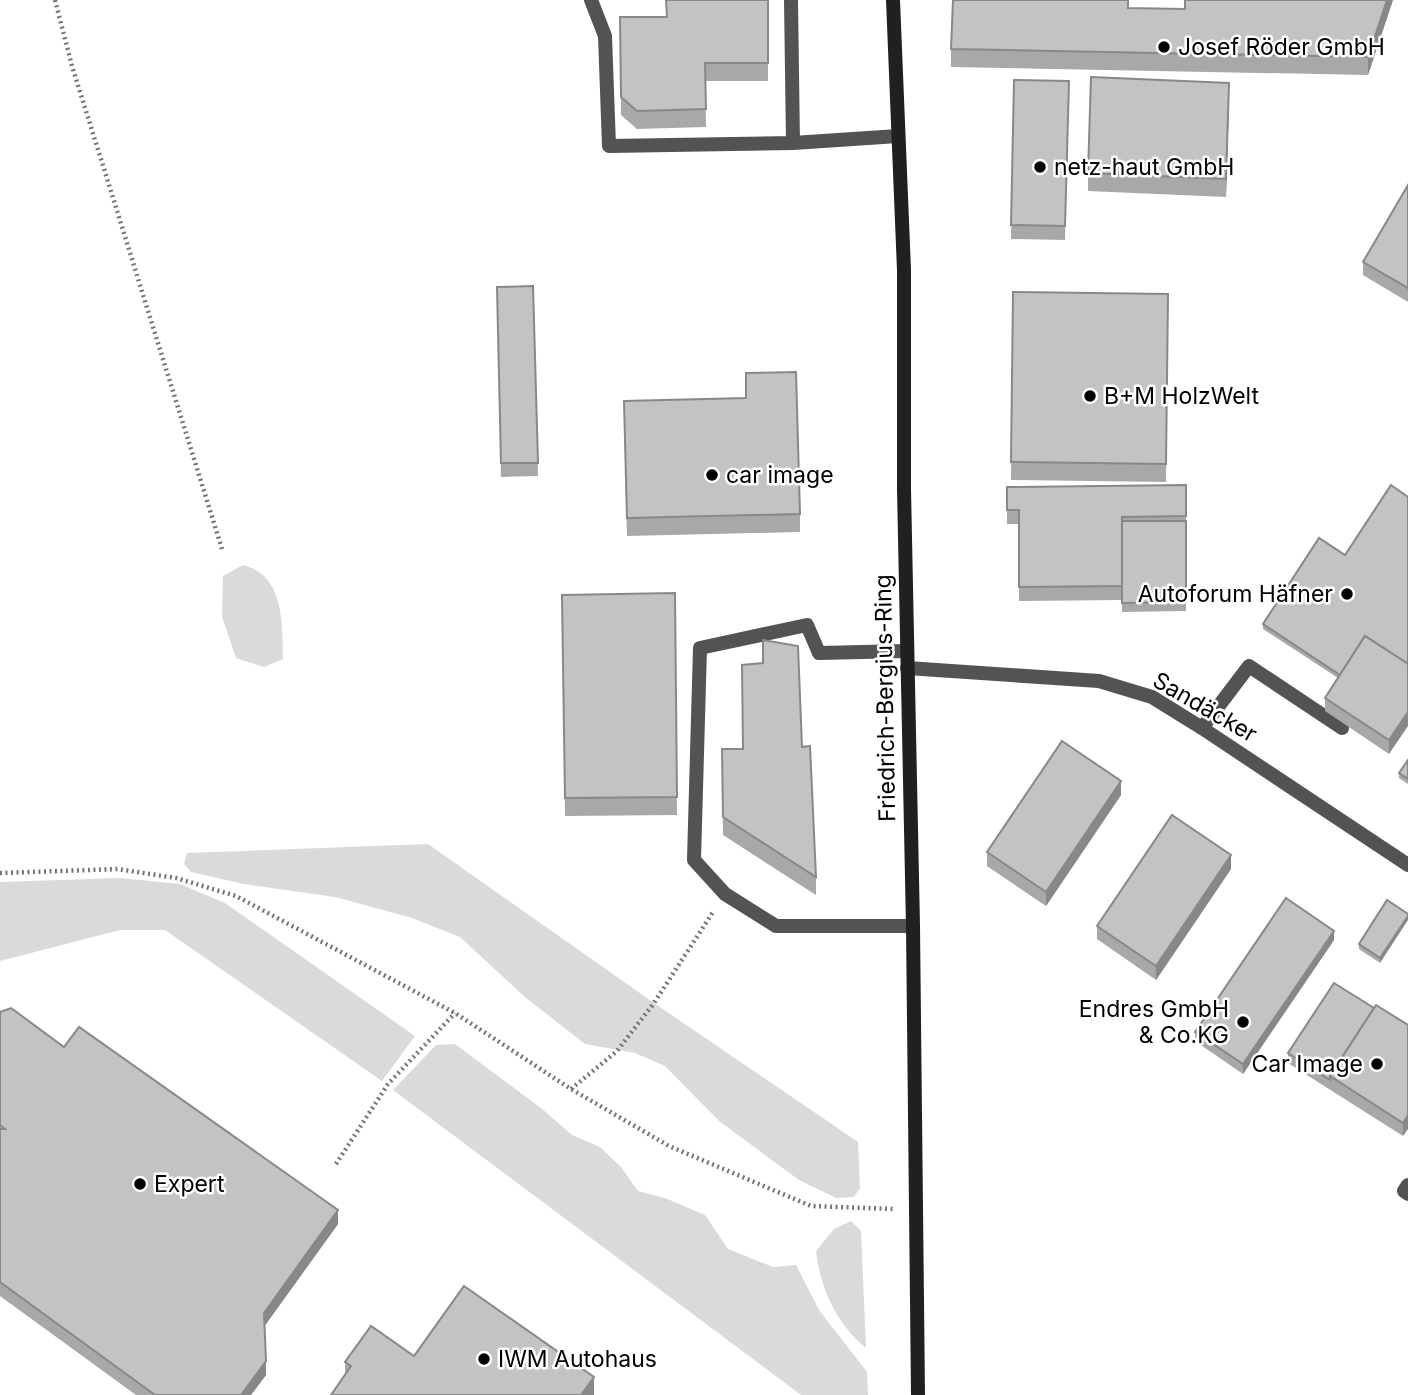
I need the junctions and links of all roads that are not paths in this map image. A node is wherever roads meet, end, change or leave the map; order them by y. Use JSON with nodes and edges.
{"nodes":[{"id":1,"x":591,"y":0,"type":"edge"},
{"id":2,"x":791,"y":0,"type":"edge"},
{"id":3,"x":893,"y":0,"type":"edge"},
{"id":4,"x":898,"y":136,"type":"junction"},
{"id":5,"x":793,"y":143,"type":"junction"},
{"id":6,"x":906,"y":651,"type":"junction"},
{"id":7,"x":907,"y":668,"type":"junction"},
{"id":8,"x":1202,"y":727,"type":"junction"},
{"id":9,"x":1342,"y":729,"type":"edge"},
{"id":10,"x":1408,"y":865,"type":"edge"},
{"id":11,"x":914,"y":926,"type":"junction"},
{"id":12,"x":1408,"y":1185,"type":"edge"},
{"id":13,"x":1408,"y":1194,"type":"edge"},
{"id":14,"x":918,"y":1395,"type":"edge"}],
"edges":[{"from":1,"to":5,"type":"street"},
{"from":2,"to":5,"type":"street"},
{"from":3,"to":4,"type":"street","name":"Friedrich-Bergius-Ring"},
{"from":4,"to":5,"type":"street"},
{"from":4,"to":6,"type":"street","name":"Friedrich-Bergius-Ring"},
{"from":6,"to":7,"type":"street","name":"Friedrich-Bergius-Ring"},
{"from":6,"to":11,"type":"street"},
{"from":7,"to":8,"type":"street","name":"Sandäcker"},
{"from":7,"to":11,"type":"street","name":"Friedrich-Bergius-Ring"},
{"from":8,"to":9,"type":"street"},
{"from":8,"to":10,"type":"street","name":"Sandäcker"},
{"from":11,"to":14,"type":"street","name":"Friedrich-Bergius-Ring"},
{"from":12,"to":13,"type":"street"}]}
